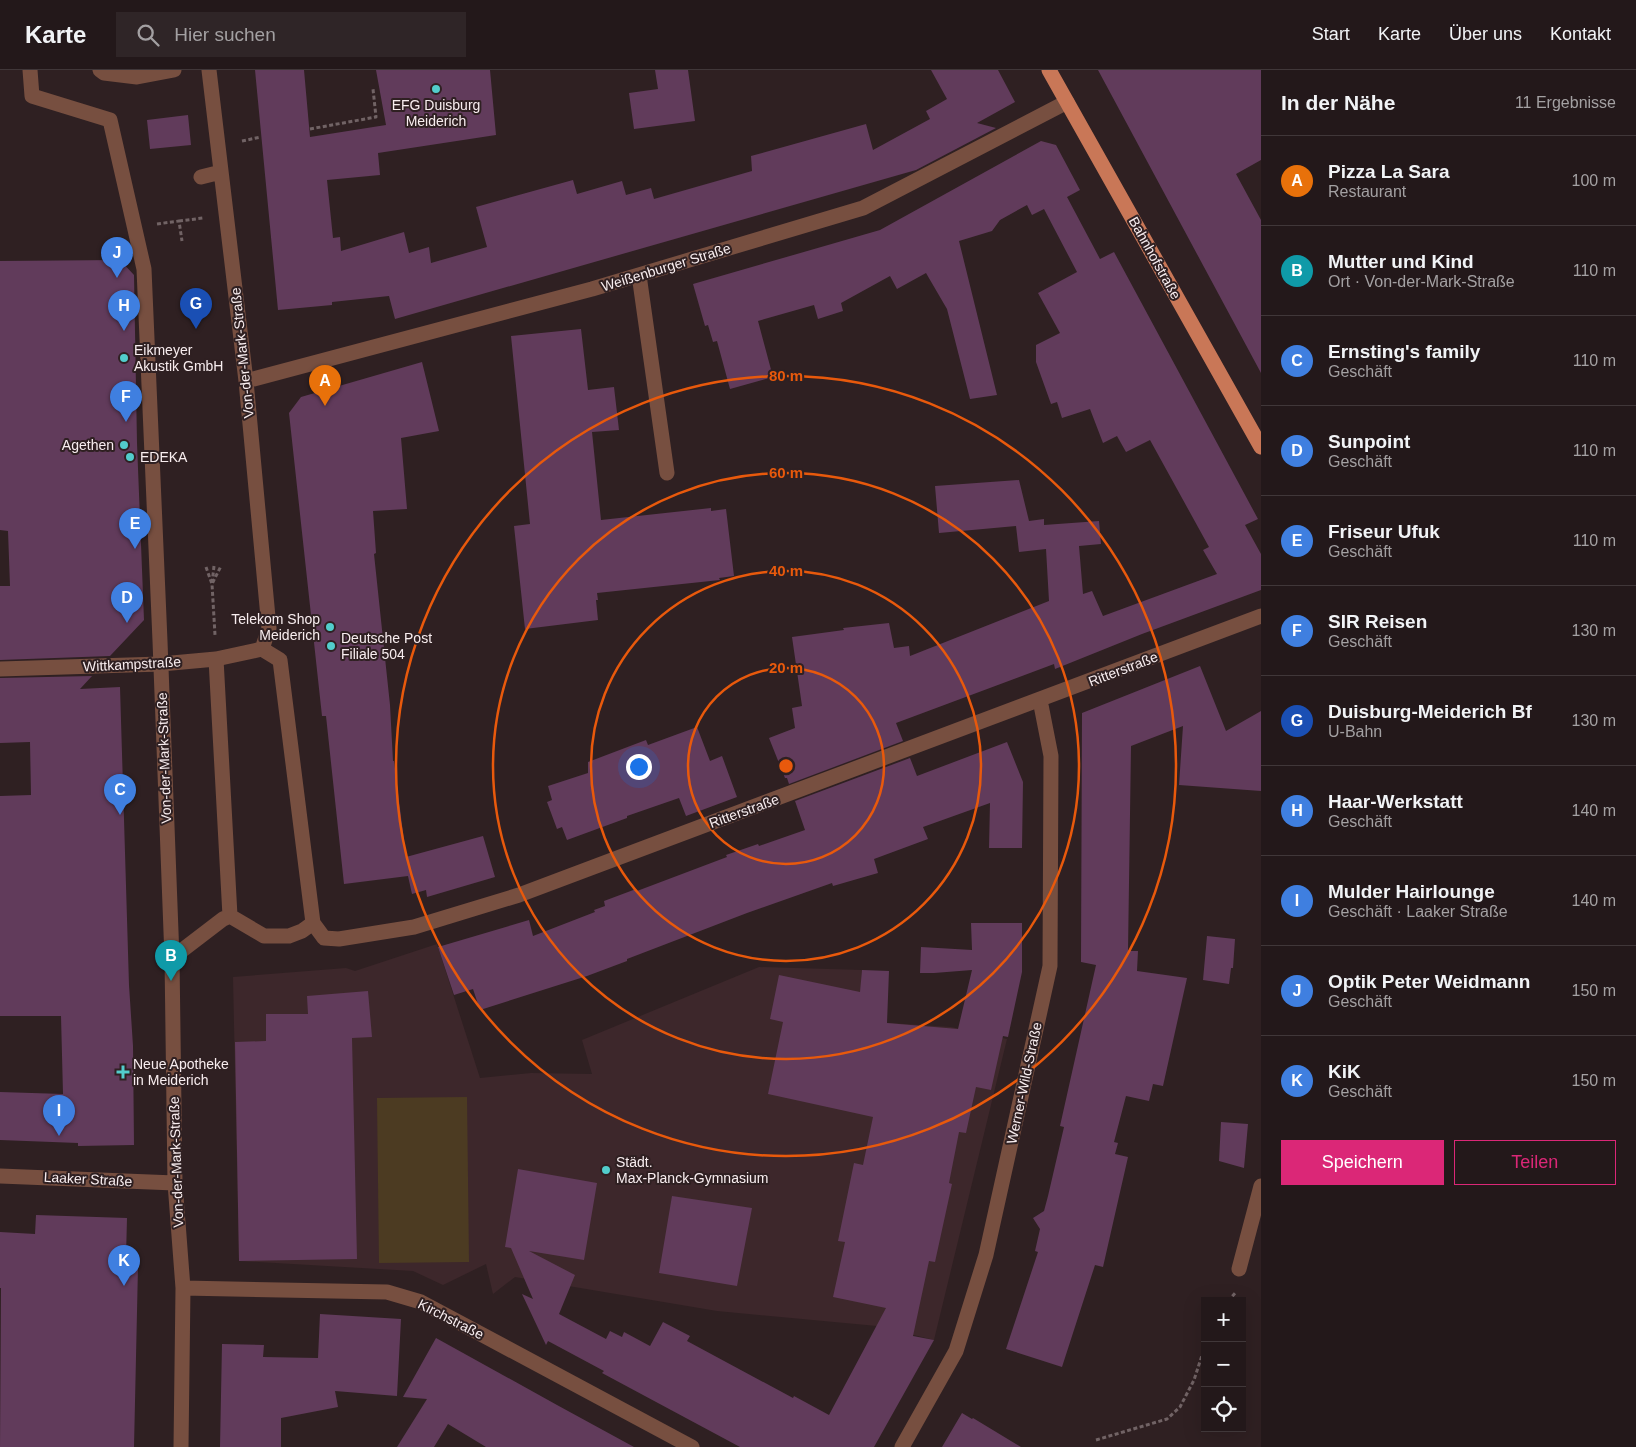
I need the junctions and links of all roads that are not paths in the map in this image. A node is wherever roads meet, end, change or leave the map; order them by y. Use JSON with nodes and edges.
{"nodes":[{"id":1,"x":30,"y":70,"type":"edge"},
{"id":2,"x":100,"y":70,"type":"edge"},
{"id":3,"x":174,"y":70,"type":"edge"},
{"id":4,"x":209,"y":70,"type":"edge"},
{"id":5,"x":1049,"y":70,"type":"edge"},
{"id":6,"x":1067,"y":102,"type":"junction"},
{"id":7,"x":221,"y":172,"type":"junction"},
{"id":8,"x":201,"y":178,"type":"dead end"},
{"id":9,"x":639,"y":275,"type":"junction"},
{"id":10,"x":246,"y":381,"type":"junction"},
{"id":11,"x":1261,"y":447,"type":"edge"},
{"id":12,"x":667,"y":473,"type":"dead end"},
{"id":13,"x":1261,"y":616,"type":"edge"},
{"id":14,"x":262,"y":649,"type":"junction"},
{"id":15,"x":216,"y":659,"type":"junction"},
{"id":16,"x":161,"y":664,"type":"junction"},
{"id":17,"x":0,"y":669,"type":"edge"},
{"id":18,"x":1040,"y":700,"type":"junction"},
{"id":19,"x":230,"y":916,"type":"junction"},
{"id":20,"x":313,"y":923,"type":"junction"},
{"id":21,"x":172,"y":958,"type":"junction"},
{"id":22,"x":0,"y":1176,"type":"edge"},
{"id":23,"x":176,"y":1183,"type":"junction"},
{"id":24,"x":1261,"y":1186,"type":"edge"},
{"id":25,"x":1240,"y":1268,"type":"dead end"},
{"id":26,"x":183,"y":1288,"type":"junction"},
{"id":27,"x":181,"y":1447,"type":"edge"},
{"id":28,"x":692,"y":1447,"type":"edge"},
{"id":29,"x":902,"y":1447,"type":"edge"}],
"edges":[{"from":1,"to":16,"type":"street","name":"Von-der-Mark-Straße"},
{"from":2,"to":3,"type":"street"},
{"from":4,"to":7,"type":"street","name":"Von-der-Mark-Straße"},
{"from":5,"to":6,"type":"main road","name":"Bahnhofstraße"},
{"from":6,"to":9,"type":"street","name":"Weißenburger Straße"},
{"from":6,"to":11,"type":"main road","name":"Bahnhofstraße"},
{"from":7,"to":8,"type":"street"},
{"from":7,"to":10,"type":"street","name":"Von-der-Mark-Straße"},
{"from":9,"to":10,"type":"street","name":"Weißenburger Straße"},
{"from":9,"to":12,"type":"street"},
{"from":10,"to":14,"type":"street","name":"Von-der-Mark-Straße"},
{"from":13,"to":18,"type":"street","name":"Ritterstraße"},
{"from":14,"to":15,"type":"street","name":"Wittkampstraße"},
{"from":14,"to":20,"type":"street"},
{"from":15,"to":16,"type":"street","name":"Wittkampstraße"},
{"from":15,"to":19,"type":"street"},
{"from":16,"to":17,"type":"street","name":"Wittkampstraße"},
{"from":16,"to":21,"type":"street","name":"Von-der-Mark-Straße"},
{"from":18,"to":20,"type":"street","name":"Ritterstraße"},
{"from":18,"to":29,"type":"street","name":"Werner-Wild-Straße"},
{"from":19,"to":20,"type":"street"},
{"from":19,"to":21,"type":"street"},
{"from":21,"to":23,"type":"street","name":"Von-der-Mark-Straße"},
{"from":22,"to":23,"type":"street","name":"Laaker Straße"},
{"from":23,"to":26,"type":"street","name":"Von-der-Mark-Straße"},
{"from":24,"to":25,"type":"street"},
{"from":26,"to":27,"type":"street","name":"Von-der-Mark-Straße"},
{"from":26,"to":28,"type":"street","name":"Kirchstraße"}]}
